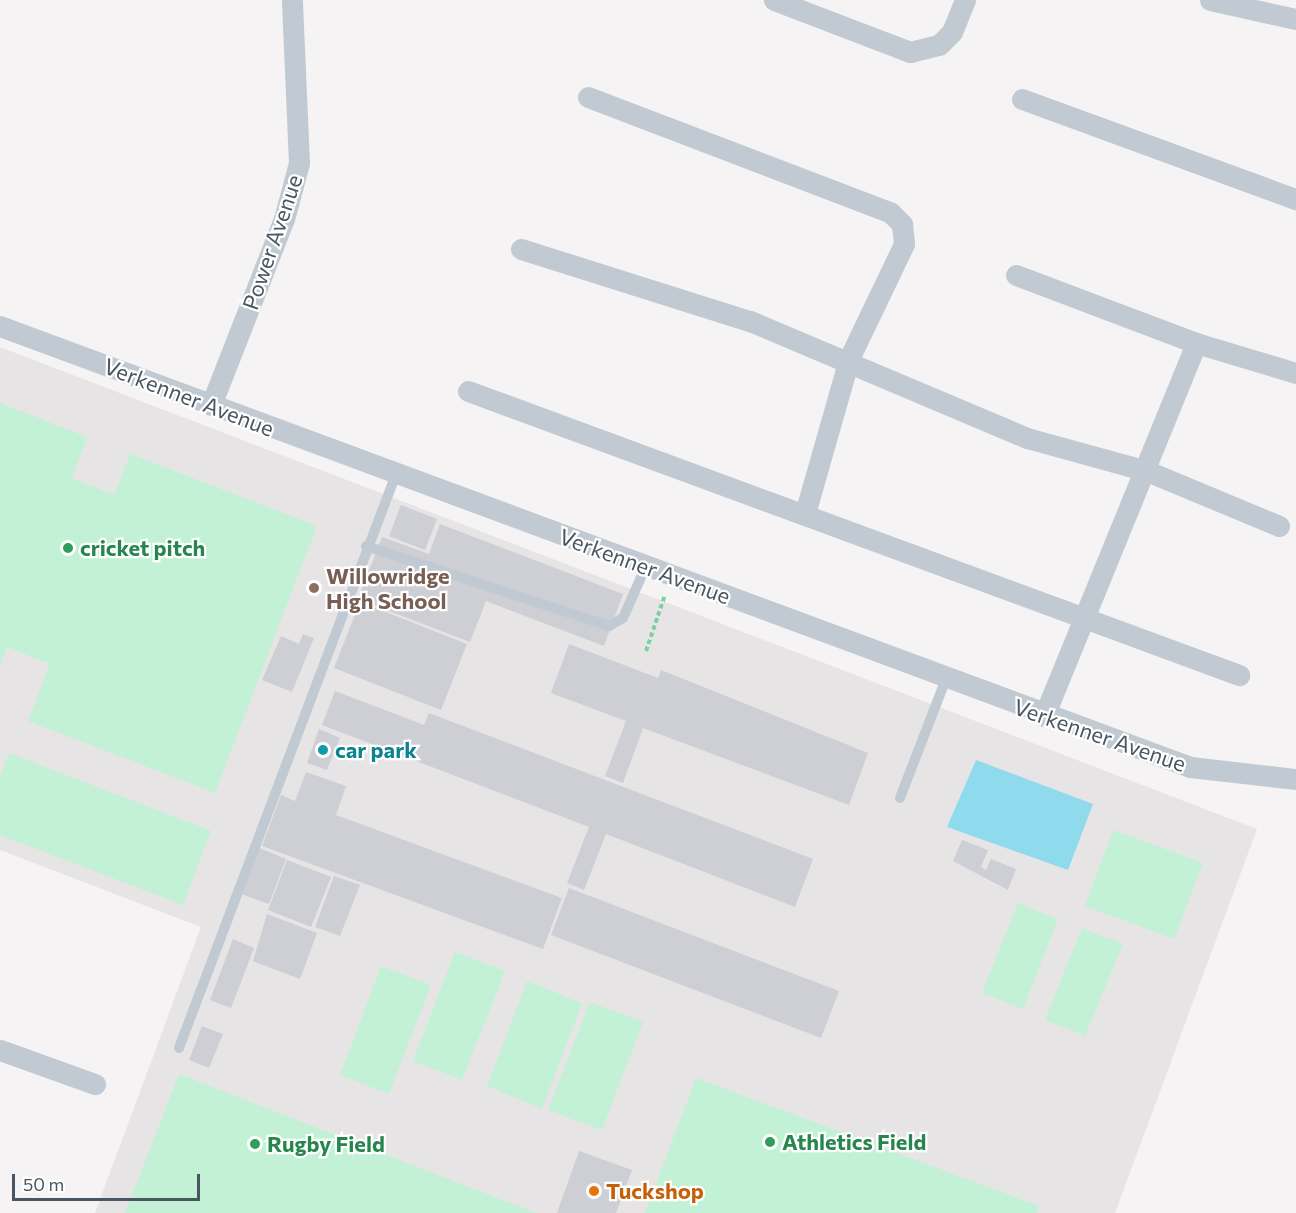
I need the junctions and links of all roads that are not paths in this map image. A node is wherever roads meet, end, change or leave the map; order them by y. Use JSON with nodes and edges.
{"nodes":[{"id":1,"x":292,"y":0,"type":"edge"},
{"id":2,"x":774,"y":0,"type":"edge"},
{"id":3,"x":965,"y":0,"type":"edge"},
{"id":4,"x":1210,"y":0,"type":"edge"},
{"id":5,"x":1296,"y":19,"type":"edge"},
{"id":6,"x":588,"y":97,"type":"dead end"},
{"id":7,"x":1022,"y":99,"type":"dead end"},
{"id":8,"x":1296,"y":198,"type":"edge"},
{"id":9,"x":521,"y":249,"type":"dead end"},
{"id":10,"x":1016,"y":274,"type":"dead end"},
{"id":11,"x":0,"y":326,"type":"edge"},
{"id":12,"x":1196,"y":343,"type":"junction"},
{"id":13,"x":849,"y":359,"type":"junction"},
{"id":14,"x":1296,"y":373,"type":"edge"},
{"id":15,"x":468,"y":391,"type":"dead end"},
{"id":16,"x":211,"y":405,"type":"junction"},
{"id":17,"x":1147,"y":471,"type":"junction"},
{"id":18,"x":396,"y":474,"type":"junction"},
{"id":19,"x":805,"y":513,"type":"junction"},
{"id":20,"x":1279,"y":526,"type":"dead end"},
{"id":21,"x":366,"y":546,"type":"junction"},
{"id":22,"x":646,"y":566,"type":"junction"},
{"id":23,"x":1085,"y":620,"type":"junction"},
{"id":24,"x":1239,"y":675,"type":"dead end"},
{"id":25,"x":946,"y":679,"type":"junction"},
{"id":26,"x":1044,"y":716,"type":"junction"},
{"id":27,"x":1296,"y":779,"type":"edge"},
{"id":28,"x":900,"y":798,"type":"dead end"},
{"id":29,"x":179,"y":1048,"type":"dead end"},
{"id":30,"x":0,"y":1050,"type":"edge"},
{"id":31,"x":95,"y":1084,"type":"dead end"}],
"edges":[{"from":1,"to":16,"type":"street","name":"Power Avenue"},
{"from":2,"to":3,"type":"street"},
{"from":4,"to":5,"type":"street"},
{"from":6,"to":13,"type":"street"},
{"from":7,"to":8,"type":"street"},
{"from":9,"to":13,"type":"street"},
{"from":10,"to":12,"type":"street"},
{"from":11,"to":16,"type":"street","name":"Verkenner Avenue"},
{"from":12,"to":14,"type":"street"},
{"from":12,"to":17,"type":"street"},
{"from":13,"to":17,"type":"street"},
{"from":13,"to":19,"type":"street"},
{"from":15,"to":19,"type":"street"},
{"from":16,"to":18,"type":"street","name":"Verkenner Avenue"},
{"from":17,"to":20,"type":"street"},
{"from":17,"to":23,"type":"street"},
{"from":18,"to":21,"type":"lane"},
{"from":18,"to":22,"type":"street","name":"Verkenner Avenue"},
{"from":19,"to":23,"type":"street"},
{"from":21,"to":22,"type":"lane"},
{"from":21,"to":29,"type":"lane"},
{"from":22,"to":25,"type":"street","name":"Verkenner Avenue"},
{"from":23,"to":24,"type":"street"},
{"from":23,"to":26,"type":"street"},
{"from":25,"to":26,"type":"street","name":"Verkenner Avenue"},
{"from":25,"to":28,"type":"lane"},
{"from":26,"to":27,"type":"street","name":"Verkenner Avenue"},
{"from":30,"to":31,"type":"street"}]}
